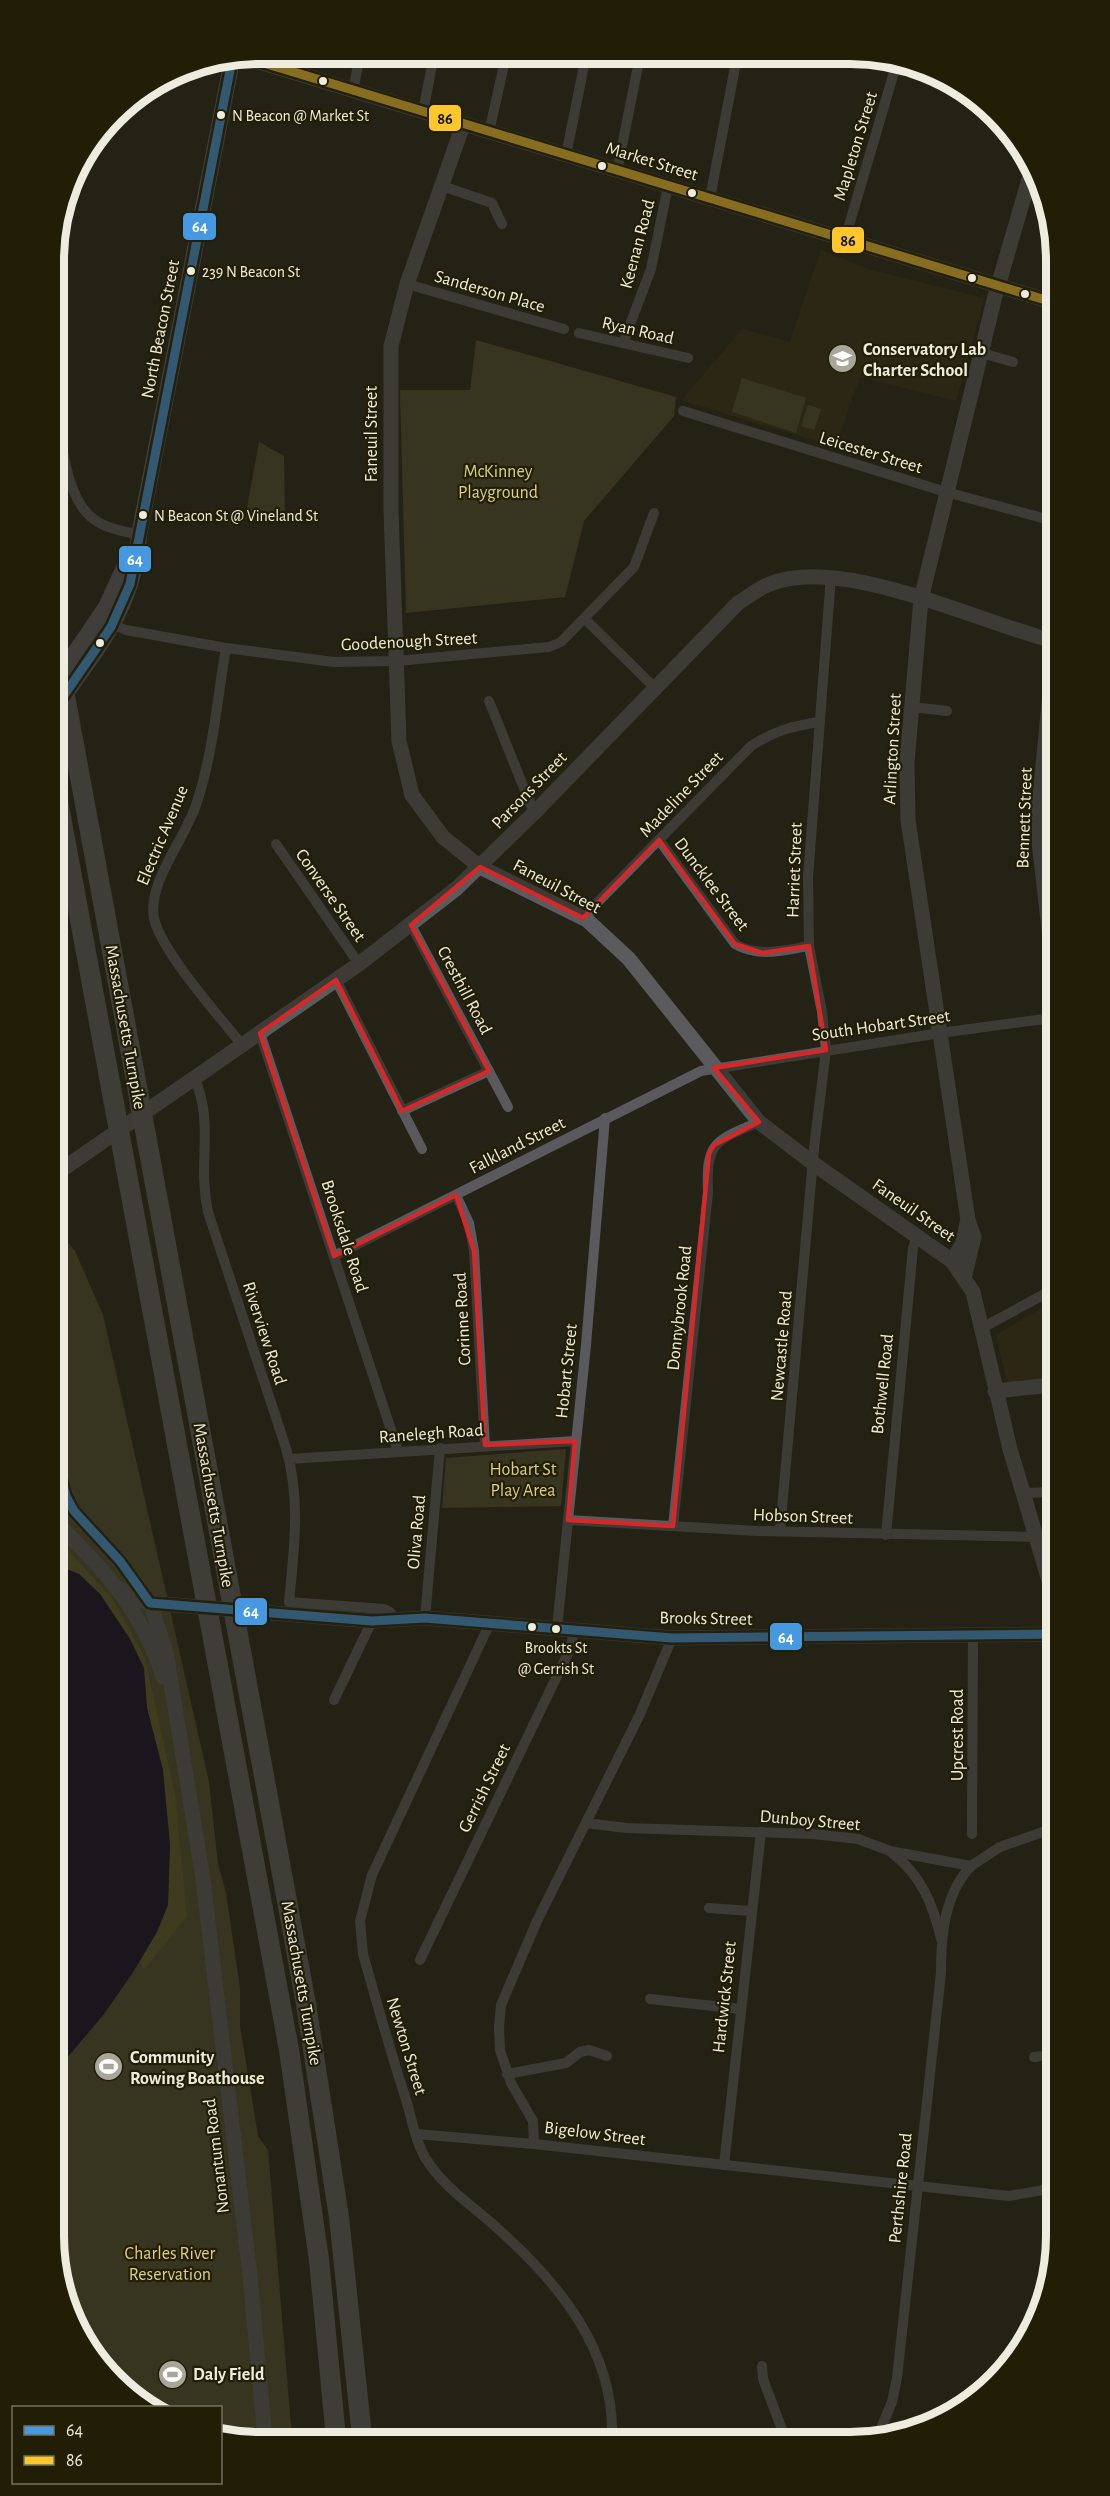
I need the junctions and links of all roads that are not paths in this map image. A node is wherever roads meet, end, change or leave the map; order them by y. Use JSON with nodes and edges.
{"nodes":[{"id":1,"x":584,"y":64,"type":"edge"},
{"id":2,"x":637,"y":64,"type":"edge"},
{"id":3,"x":736,"y":64,"type":"edge"},
{"id":4,"x":269,"y":65,"type":"edge"},
{"id":5,"x":358,"y":65,"type":"edge"},
{"id":6,"x":432,"y":65,"type":"edge"},
{"id":7,"x":504,"y":65,"type":"edge"},
{"id":8,"x":231,"y":67,"type":"edge"},
{"id":9,"x":895,"y":70,"type":"edge"},
{"id":10,"x":353,"y":91,"type":"junction"},
{"id":11,"x":423,"y":112,"type":"junction"},
{"id":12,"x":463,"y":124,"type":"junction"},
{"id":13,"x":489,"y":132,"type":"junction"},
{"id":14,"x":566,"y":155,"type":"junction"},
{"id":15,"x":617,"y":171,"type":"junction"},
{"id":16,"x":1028,"y":182,"type":"edge"},
{"id":17,"x":442,"y":186,"type":"junction"},
{"id":18,"x":668,"y":186,"type":"junction"},
{"id":19,"x":710,"y":198,"type":"junction"},
{"id":20,"x":502,"y":224,"type":"dead end"},
{"id":21,"x":845,"y":239,"type":"junction"},
{"id":22,"x":407,"y":284,"type":"junction"},
{"id":23,"x":999,"y":286,"type":"junction"},
{"id":24,"x":1046,"y":300,"type":"edge"},
{"id":25,"x":564,"y":329,"type":"dead end"},
{"id":26,"x":579,"y":333,"type":"dead end"},
{"id":27,"x":623,"y":343,"type":"junction"},
{"id":28,"x":982,"y":353,"type":"junction"},
{"id":29,"x":688,"y":358,"type":"dead end"},
{"id":30,"x":1013,"y":362,"type":"dead end"},
{"id":31,"x":683,"y":411,"type":"dead end"},
{"id":32,"x":65,"y":450,"type":"edge"},
{"id":33,"x":946,"y":492,"type":"junction"},
{"id":34,"x":654,"y":513,"type":"dead end"},
{"id":35,"x":1046,"y":519,"type":"edge"},
{"id":36,"x":139,"y":535,"type":"junction"},
{"id":37,"x":831,"y":576,"type":"junction"},
{"id":38,"x":921,"y":599,"type":"junction"},
{"id":39,"x":585,"y":618,"type":"junction"},
{"id":40,"x":106,"y":622,"type":"junction"},
{"id":41,"x":1046,"y":639,"type":"edge"},
{"id":42,"x":226,"y":648,"type":"junction"},
{"id":43,"x":397,"y":661,"type":"junction"},
{"id":44,"x":65,"y":670,"type":"edge"},
{"id":45,"x":656,"y":688,"type":"junction"},
{"id":46,"x":65,"y":692,"type":"edge"},
{"id":47,"x":65,"y":695,"type":"edge"},
{"id":48,"x":489,"y":701,"type":"dead end"},
{"id":49,"x":912,"y":707,"type":"junction"},
{"id":50,"x":947,"y":711,"type":"dead end"},
{"id":51,"x":1046,"y":711,"type":"edge"},
{"id":52,"x":819,"y":722,"type":"junction"},
{"id":53,"x":534,"y":813,"type":"junction"},
{"id":54,"x":65,"y":837,"type":"edge"},
{"id":55,"x":659,"y":840,"type":"junction"},
{"id":56,"x":276,"y":844,"type":"dead end"},
{"id":57,"x":480,"y":867,"type":"junction"},
{"id":58,"x":587,"y":920,"type":"junction"},
{"id":59,"x":1046,"y":922,"type":"edge"},
{"id":60,"x":411,"y":925,"type":"junction"},
{"id":61,"x":809,"y":946,"type":"junction"},
{"id":62,"x":359,"y":964,"type":"junction"},
{"id":63,"x":336,"y":980,"type":"junction"},
{"id":64,"x":1046,"y":1019,"type":"edge"},
{"id":65,"x":260,"y":1033,"type":"junction"},
{"id":66,"x":940,"y":1033,"type":"junction"},
{"id":67,"x":242,"y":1045,"type":"junction"},
{"id":68,"x":825,"y":1050,"type":"junction"},
{"id":69,"x":716,"y":1068,"type":"junction"},
{"id":70,"x":489,"y":1071,"type":"junction"},
{"id":71,"x":194,"y":1077,"type":"junction"},
{"id":72,"x":507,"y":1107,"type":"dead end"},
{"id":73,"x":402,"y":1111,"type":"junction"},
{"id":74,"x":605,"y":1118,"type":"junction"},
{"id":75,"x":759,"y":1122,"type":"junction"},
{"id":76,"x":422,"y":1149,"type":"dead end"},
{"id":77,"x":814,"y":1164,"type":"junction"},
{"id":78,"x":65,"y":1167,"type":"edge"},
{"id":79,"x":456,"y":1195,"type":"junction"},
{"id":80,"x":968,"y":1220,"type":"junction"},
{"id":81,"x":917,"y":1237,"type":"junction"},
{"id":82,"x":334,"y":1256,"type":"junction"},
{"id":83,"x":952,"y":1261,"type":"junction"},
{"id":84,"x":964,"y":1278,"type":"junction"},
{"id":85,"x":1045,"y":1294,"type":"edge"},
{"id":86,"x":982,"y":1328,"type":"junction"},
{"id":87,"x":1045,"y":1386,"type":"edge"},
{"id":88,"x":995,"y":1392,"type":"junction"},
{"id":89,"x":575,"y":1441,"type":"junction"},
{"id":90,"x":485,"y":1445,"type":"junction"},
{"id":91,"x":440,"y":1448,"type":"junction"},
{"id":92,"x":398,"y":1451,"type":"junction"},
{"id":93,"x":289,"y":1460,"type":"junction"},
{"id":94,"x":64,"y":1490,"type":"edge"},
{"id":95,"x":1045,"y":1492,"type":"edge"},
{"id":96,"x":1022,"y":1493,"type":"junction"},
{"id":97,"x":568,"y":1520,"type":"junction"},
{"id":98,"x":673,"y":1526,"type":"junction"},
{"id":99,"x":64,"y":1531,"type":"edge"},
{"id":100,"x":780,"y":1531,"type":"junction"},
{"id":101,"x":886,"y":1535,"type":"junction"},
{"id":102,"x":1037,"y":1538,"type":"junction"},
{"id":103,"x":1045,"y":1567,"type":"edge"},
{"id":104,"x":119,"y":1588,"type":"junction"},
{"id":105,"x":289,"y":1602,"type":"joint"},
{"id":106,"x":150,"y":1604,"type":"junction"},
{"id":107,"x":425,"y":1618,"type":"junction"},
{"id":108,"x":394,"y":1619,"type":"junction"},
{"id":109,"x":372,"y":1621,"type":"junction"},
{"id":110,"x":490,"y":1623,"type":"junction"},
{"id":111,"x":556,"y":1628,"type":"junction"},
{"id":112,"x":574,"y":1629,"type":"junction"},
{"id":113,"x":1045,"y":1634,"type":"edge"},
{"id":114,"x":973,"y":1635,"type":"junction"},
{"id":115,"x":672,"y":1638,"type":"junction"},
{"id":116,"x":334,"y":1700,"type":"dead end"},
{"id":117,"x":179,"y":1729,"type":"junction"},
{"id":118,"x":586,"y":1823,"type":"junction"},
{"id":119,"x":1045,"y":1831,"type":"edge"},
{"id":120,"x":761,"y":1832,"type":"junction"},
{"id":121,"x":972,"y":1834,"type":"dead end"},
{"id":122,"x":890,"y":1851,"type":"junction"},
{"id":123,"x":971,"y":1866,"type":"junction"},
{"id":124,"x":709,"y":1908,"type":"dead end"},
{"id":125,"x":750,"y":1911,"type":"junction"},
{"id":126,"x":941,"y":1942,"type":"junction"},
{"id":127,"x":420,"y":1960,"type":"dead end"},
{"id":128,"x":650,"y":1999,"type":"dead end"},
{"id":129,"x":740,"y":2009,"type":"junction"},
{"id":130,"x":1045,"y":2055,"type":"edge"},
{"id":131,"x":607,"y":2056,"type":"dead end"},
{"id":132,"x":1034,"y":2056,"type":"dead end"},
{"id":133,"x":507,"y":2074,"type":"junction"},
{"id":134,"x":417,"y":2134,"type":"junction"},
{"id":135,"x":534,"y":2144,"type":"junction"},
{"id":136,"x":724,"y":2165,"type":"junction"},
{"id":137,"x":916,"y":2187,"type":"junction"},
{"id":138,"x":1045,"y":2190,"type":"edge"},
{"id":139,"x":762,"y":2366,"type":"dead end"},
{"id":140,"x":881,"y":2429,"type":"edge"},
{"id":141,"x":264,"y":2432,"type":"edge"},
{"id":142,"x":335,"y":2432,"type":"edge"},
{"id":143,"x":362,"y":2432,"type":"edge"},
{"id":144,"x":612,"y":2432,"type":"edge"},
{"id":145,"x":783,"y":2432,"type":"edge"}],
"edges":[{"from":1,"to":14,"type":"street"},
{"from":2,"to":15,"type":"street"},
{"from":3,"to":19,"type":"street"},
{"from":4,"to":10,"type":"street","name":"Market Street"},
{"from":5,"to":10,"type":"street"},
{"from":6,"to":11,"type":"street"},
{"from":7,"to":13,"type":"street"},
{"from":8,"to":36,"type":"main road","name":"North Beacon Street"},
{"from":9,"to":21,"type":"street","name":"Mapleton Street"},
{"from":10,"to":11,"type":"street","name":"Market Street"},
{"from":11,"to":12,"type":"street","name":"Market Street"},
{"from":12,"to":13,"type":"street","name":"Market Street"},
{"from":12,"to":17,"type":"street","name":"Faneuil Street"},
{"from":13,"to":14,"type":"street","name":"Market Street"},
{"from":14,"to":15,"type":"street","name":"Market Street"},
{"from":15,"to":18,"type":"street","name":"Market Street"},
{"from":16,"to":23,"type":"street","name":"Arlington Street"},
{"from":17,"to":20,"type":"street"},
{"from":17,"to":22,"type":"street","name":"Faneuil Street"},
{"from":18,"to":19,"type":"street","name":"Market Street"},
{"from":18,"to":27,"type":"street","name":"Keenan Road"},
{"from":19,"to":21,"type":"street","name":"Market Street"},
{"from":21,"to":23,"type":"street","name":"Market Street"},
{"from":22,"to":25,"type":"street","name":"Sanderson Place"},
{"from":22,"to":43,"type":"street","name":"Faneuil Street"},
{"from":23,"to":24,"type":"street","name":"Market Street"},
{"from":23,"to":28,"type":"street","name":"Arlington Street"},
{"from":26,"to":27,"type":"street","name":"Ryan Road"},
{"from":27,"to":29,"type":"street","name":"Ryan Road"},
{"from":28,"to":30,"type":"street"},
{"from":28,"to":33,"type":"street","name":"Arlington Street"},
{"from":31,"to":33,"type":"street","name":"Leicester Street"},
{"from":32,"to":36,"type":"street"},
{"from":33,"to":35,"type":"street","name":"Leicester Street"},
{"from":33,"to":38,"type":"street","name":"Arlington Street"},
{"from":34,"to":39,"type":"street","name":"Goodenough Street"},
{"from":36,"to":40,"type":"main road","name":"North Beacon Street"},
{"from":37,"to":38,"type":"street","name":"Parsons Street"},
{"from":37,"to":45,"type":"street","name":"Parsons Street"},
{"from":37,"to":52,"type":"street","name":"Harriet Street"},
{"from":38,"to":41,"type":"street","name":"Parsons Street"},
{"from":38,"to":49,"type":"street","name":"Arlington Street"},
{"from":39,"to":43,"type":"street","name":"Goodenough Street"},
{"from":39,"to":45,"type":"street"},
{"from":40,"to":42,"type":"street","name":"Goodenough Street"},
{"from":40,"to":44,"type":"main road","name":"North Beacon Street"},
{"from":40,"to":46,"type":"main road","name":"North Beacon Street"},
{"from":42,"to":43,"type":"street","name":"Goodenough Street"},
{"from":42,"to":67,"type":"street","name":"Electric Avenue"},
{"from":43,"to":57,"type":"street","name":"Faneuil Street"},
{"from":45,"to":53,"type":"street","name":"Parsons Street"},
{"from":47,"to":143,"type":"highway","name":"Massachusetts Turnpike"},
{"from":48,"to":53,"type":"street"},
{"from":49,"to":50,"type":"street"},
{"from":49,"to":66,"type":"street","name":"Arlington Street"},
{"from":51,"to":59,"type":"street","name":"Bennett Street"},
{"from":52,"to":55,"type":"street","name":"Madeline Street"},
{"from":52,"to":61,"type":"street","name":"Harriet Street"},
{"from":53,"to":57,"type":"street","name":"Parsons Street"},
{"from":54,"to":142,"type":"highway","name":"Massachusetts Turnpike"},
{"from":55,"to":58,"type":"street","name":"Madeline Street"},
{"from":55,"to":61,"type":"street","name":"Duncklee Street"},
{"from":56,"to":62,"type":"street","name":"Converse Street"},
{"from":57,"to":58,"type":"street","name":"Faneuil Street"},
{"from":57,"to":60,"type":"street","name":"Parsons Street"},
{"from":58,"to":69,"type":"street","name":"Faneuil Street"},
{"from":60,"to":62,"type":"street","name":"Parsons Street"},
{"from":60,"to":70,"type":"street","name":"Cresthill Road"},
{"from":61,"to":68,"type":"street","name":"Harriet Street"},
{"from":62,"to":63,"type":"street","name":"Parsons Street"},
{"from":63,"to":65,"type":"street","name":"Parsons Street"},
{"from":63,"to":73,"type":"street"},
{"from":64,"to":66,"type":"street","name":"South Hobart Street"},
{"from":65,"to":67,"type":"street","name":"Parsons Street"},
{"from":65,"to":82,"type":"street","name":"Brooksdale Road"},
{"from":66,"to":68,"type":"street","name":"South Hobart Street"},
{"from":66,"to":80,"type":"street","name":"Arlington Street"},
{"from":67,"to":71,"type":"street","name":"Parsons Street"},
{"from":68,"to":69,"type":"street","name":"South Hobart Street"},
{"from":68,"to":77,"type":"street","name":"Harriet Street"},
{"from":69,"to":74,"type":"street","name":"Falkland Street"},
{"from":69,"to":75,"type":"street","name":"Faneuil Street"},
{"from":70,"to":72,"type":"street","name":"Cresthill Road"},
{"from":70,"to":73,"type":"street"},
{"from":71,"to":78,"type":"street","name":"Parsons Street"},
{"from":71,"to":93,"type":"street","name":"Riverview Road"},
{"from":73,"to":76,"type":"street"},
{"from":74,"to":79,"type":"street","name":"Falkland Street"},
{"from":74,"to":89,"type":"street","name":"Hobart Street"},
{"from":75,"to":77,"type":"street","name":"Faneuil Street"},
{"from":75,"to":98,"type":"street","name":"Donnybrook Road"},
{"from":77,"to":81,"type":"street","name":"Faneuil Street"},
{"from":77,"to":100,"type":"street","name":"Newcastle Road"},
{"from":79,"to":82,"type":"street","name":"Falkland Street"},
{"from":79,"to":90,"type":"street","name":"Corinne Road"},
{"from":80,"to":83,"type":"street","name":"Arlington Street"},
{"from":80,"to":84,"type":"street","name":"Arlington Street"},
{"from":81,"to":83,"type":"street","name":"Faneuil Street"},
{"from":81,"to":101,"type":"street","name":"Bothwell Road"},
{"from":82,"to":92,"type":"street","name":"Brooksdale Road"},
{"from":83,"to":84,"type":"street","name":"Faneuil Street"},
{"from":84,"to":86,"type":"street","name":"Faneuil Street"},
{"from":85,"to":86,"type":"street"},
{"from":86,"to":88,"type":"street","name":"Faneuil Street"},
{"from":87,"to":88,"type":"street"},
{"from":88,"to":96,"type":"street","name":"Faneuil Street"},
{"from":89,"to":90,"type":"street","name":"Ranelegh Road"},
{"from":89,"to":97,"type":"street","name":"Hobart Street"},
{"from":90,"to":91,"type":"street","name":"Ranelegh Road"},
{"from":91,"to":92,"type":"street","name":"Ranelegh Road"},
{"from":91,"to":107,"type":"street","name":"Oliva Road"},
{"from":92,"to":93,"type":"street","name":"Ranelegh Road"},
{"from":93,"to":105,"type":"street","name":"Riverview Road"},
{"from":94,"to":106,"type":"street","name":"Nonantum Road"},
{"from":95,"to":96,"type":"street"},
{"from":96,"to":102,"type":"street","name":"Faneuil Street"},
{"from":97,"to":98,"type":"street","name":"Hobson Street"},
{"from":97,"to":111,"type":"street","name":"Hobart Street"},
{"from":98,"to":100,"type":"street","name":"Hobson Street"},
{"from":99,"to":104,"type":"street","name":"Nonantum Road"},
{"from":100,"to":101,"type":"street","name":"Hobson Street"},
{"from":101,"to":102,"type":"street","name":"Hobson Street"},
{"from":102,"to":103,"type":"street","name":"Faneuil Street"},
{"from":104,"to":106,"type":"street","name":"Brooks Street"},
{"from":104,"to":117,"type":"street","name":"Nonantum Road"},
{"from":105,"to":108,"type":"street","name":"Brooks Street"},
{"from":106,"to":109,"type":"street","name":"Brooks Street"},
{"from":106,"to":117,"type":"street","name":"Nonantum Road"},
{"from":107,"to":108,"type":"street","name":"Brooks Street"},
{"from":107,"to":110,"type":"street","name":"Brooks Street"},
{"from":108,"to":109,"type":"street","name":"Brooks Street"},
{"from":109,"to":116,"type":"street"},
{"from":110,"to":111,"type":"street","name":"Brooks Street"},
{"from":110,"to":134,"type":"street","name":"Newton Street"},
{"from":111,"to":112,"type":"street","name":"Brooks Street"},
{"from":112,"to":115,"type":"street","name":"Brooks Street"},
{"from":112,"to":127,"type":"street","name":"Gerrish Street"},
{"from":113,"to":114,"type":"street","name":"Brooks Street"},
{"from":114,"to":115,"type":"street","name":"Brooks Street"},
{"from":114,"to":121,"type":"street","name":"Upcrest Road"},
{"from":115,"to":118,"type":"street","name":"Bigelow Street"},
{"from":117,"to":141,"type":"street","name":"Nonantum Road"},
{"from":118,"to":120,"type":"street","name":"Dunboy Street"},
{"from":118,"to":133,"type":"street","name":"Bigelow Street"},
{"from":119,"to":123,"type":"street"},
{"from":120,"to":122,"type":"street","name":"Dunboy Street"},
{"from":120,"to":125,"type":"street","name":"Hardwick Street"},
{"from":122,"to":123,"type":"street","name":"Dunboy Street"},
{"from":122,"to":126,"type":"street","name":"Perthshire Road"},
{"from":123,"to":126,"type":"street","name":"Perthshire Road"},
{"from":124,"to":125,"type":"street"},
{"from":125,"to":129,"type":"street","name":"Hardwick Street"},
{"from":126,"to":137,"type":"street","name":"Perthshire Road"},
{"from":128,"to":129,"type":"street"},
{"from":129,"to":136,"type":"street","name":"Hardwick Street"},
{"from":130,"to":132,"type":"street"},
{"from":131,"to":133,"type":"street"},
{"from":133,"to":135,"type":"street","name":"Bigelow Street"},
{"from":134,"to":135,"type":"street"},
{"from":134,"to":144,"type":"street","name":"Newton Street"},
{"from":135,"to":136,"type":"street","name":"Bigelow Street"},
{"from":136,"to":137,"type":"street","name":"Bigelow Street"},
{"from":137,"to":138,"type":"street","name":"Bigelow Street"},
{"from":137,"to":140,"type":"street","name":"Perthshire Road"},
{"from":139,"to":145,"type":"street"}]}
